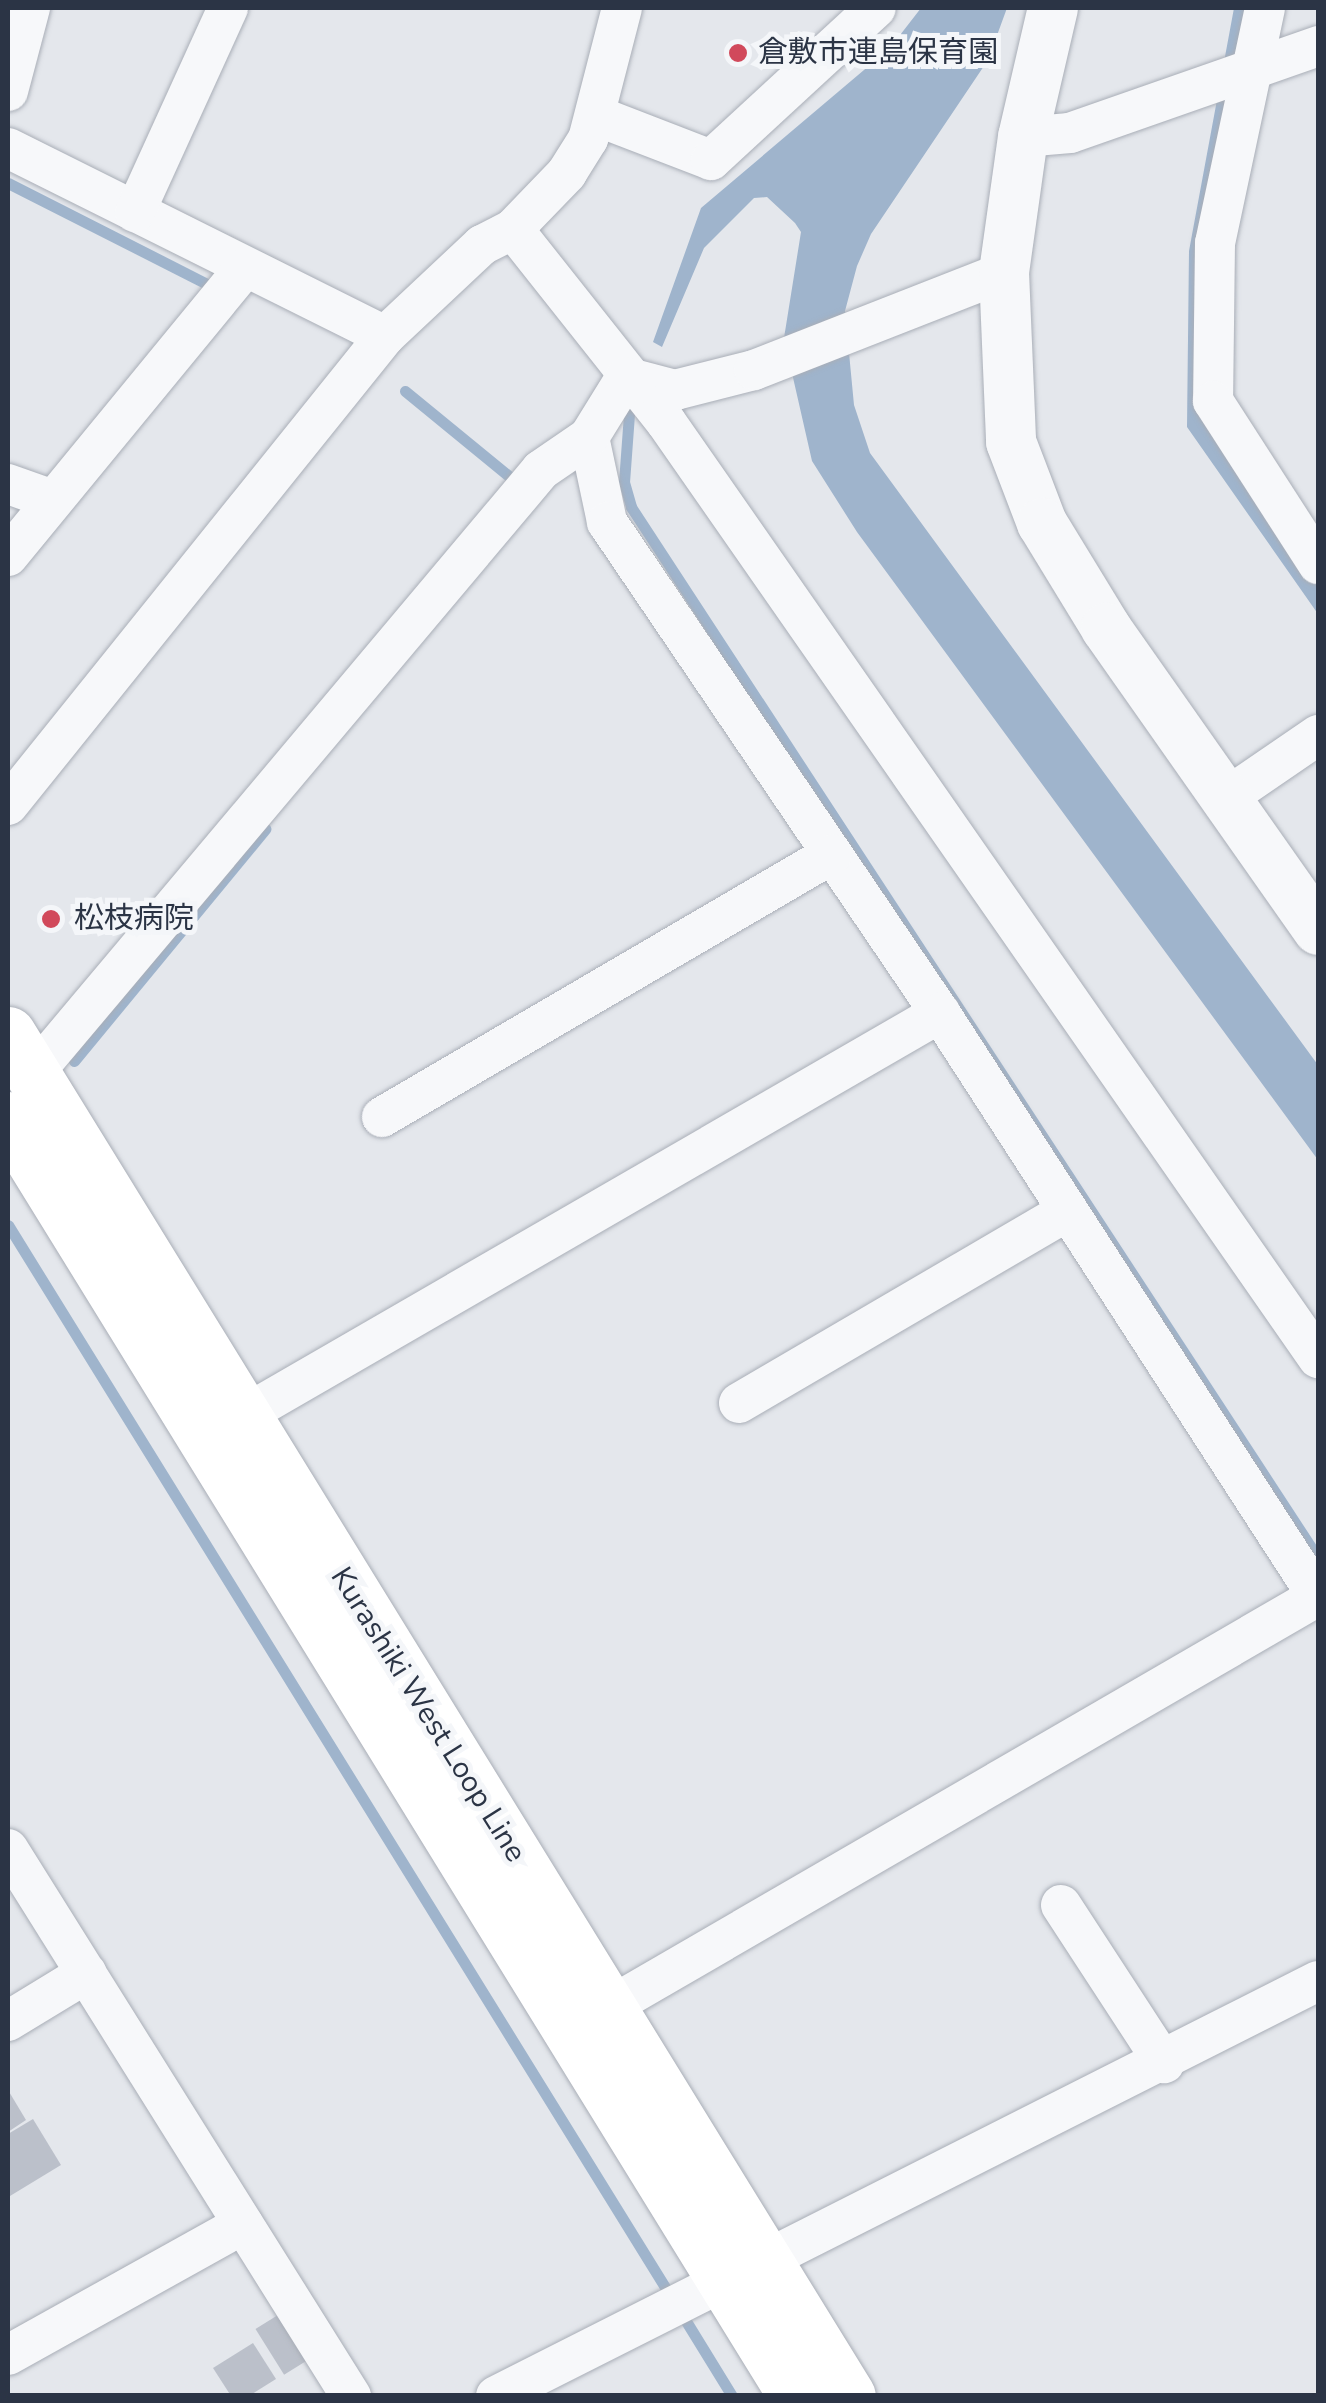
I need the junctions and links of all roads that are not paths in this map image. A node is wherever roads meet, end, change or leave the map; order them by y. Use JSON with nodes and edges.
{"nodes":[{"id":1,"x":30,"y":8,"type":"edge"},
{"id":2,"x":228,"y":8,"type":"edge"},
{"id":3,"x":622,"y":8,"type":"edge"},
{"id":4,"x":876,"y":8,"type":"edge"},
{"id":5,"x":1052,"y":8,"type":"edge"},
{"id":6,"x":1265,"y":8,"type":"edge"},
{"id":7,"x":1318,"y":46,"type":"edge"},
{"id":8,"x":1237,"y":77,"type":"junction"},
{"id":9,"x":8,"y":90,"type":"edge"},
{"id":10,"x":596,"y":116,"type":"junction"},
{"id":11,"x":1023,"y":136,"type":"junction"},
{"id":12,"x":8,"y":148,"type":"edge"},
{"id":13,"x":135,"y":212,"type":"junction"},
{"id":14,"x":514,"y":229,"type":"junction"},
{"id":15,"x":244,"y":269,"type":"junction"},
{"id":16,"x":1004,"y":272,"type":"junction"},
{"id":17,"x":385,"y":336,"type":"junction"},
{"id":18,"x":626,"y":377,"type":"junction"},
{"id":19,"x":589,"y":436,"type":"junction"},
{"id":20,"x":8,"y":484,"type":"edge"},
{"id":21,"x":53,"y":500,"type":"junction"},
{"id":22,"x":8,"y":556,"type":"edge"},
{"id":23,"x":1318,"y":564,"type":"edge"},
{"id":24,"x":1318,"y":735,"type":"edge"},
{"id":25,"x":1226,"y":798,"type":"junction"},
{"id":26,"x":8,"y":805,"type":"edge"},
{"id":27,"x":832,"y":854,"type":"junction"},
{"id":28,"x":1318,"y":930,"type":"edge"},
{"id":29,"x":940,"y":1013,"type":"junction"},
{"id":30,"x":15,"y":1103,"type":"edge"},
{"id":31,"x":382,"y":1117,"type":"dead end"},
{"id":32,"x":1068,"y":1210,"type":"junction"},
{"id":33,"x":1318,"y":1358,"type":"edge"},
{"id":34,"x":739,"y":1403,"type":"dead end"},
{"id":35,"x":224,"y":1426,"type":"junction"},
{"id":36,"x":1318,"y":1596,"type":"edge"},
{"id":37,"x":8,"y":1849,"type":"edge"},
{"id":38,"x":1060,"y":1904,"type":"dead end"},
{"id":39,"x":87,"y":1973,"type":"junction"},
{"id":40,"x":1318,"y":1981,"type":"edge"},
{"id":41,"x":608,"y":2007,"type":"junction"},
{"id":42,"x":8,"y":2021,"type":"edge"},
{"id":43,"x":1164,"y":2063,"type":"junction"},
{"id":44,"x":244,"y":2224,"type":"junction"},
{"id":45,"x":709,"y":2287,"type":"junction"},
{"id":46,"x":8,"y":2355,"type":"edge"},
{"id":47,"x":350,"y":2396,"type":"edge"},
{"id":48,"x":496,"y":2396,"type":"edge"},
{"id":49,"x":796,"y":2396,"type":"edge"},
{"id":50,"x":848,"y":2396,"type":"edge"}],
"edges":[{"from":1,"to":9,"type":"street"},
{"from":2,"to":13,"type":"street"},
{"from":3,"to":10,"type":"street"},
{"from":4,"to":10,"type":"street"},
{"from":5,"to":11,"type":"street"},
{"from":6,"to":8,"type":"street"},
{"from":7,"to":8,"type":"street"},
{"from":8,"to":11,"type":"street"},
{"from":8,"to":23,"type":"street"},
{"from":10,"to":14,"type":"street"},
{"from":11,"to":16,"type":"street"},
{"from":12,"to":13,"type":"street"},
{"from":13,"to":15,"type":"street"},
{"from":14,"to":17,"type":"street"},
{"from":14,"to":18,"type":"street"},
{"from":15,"to":17,"type":"street"},
{"from":15,"to":21,"type":"street"},
{"from":16,"to":18,"type":"street"},
{"from":16,"to":25,"type":"street"},
{"from":17,"to":26,"type":"street"},
{"from":18,"to":19,"type":"street"},
{"from":18,"to":33,"type":"street"},
{"from":19,"to":27,"type":"street"},
{"from":19,"to":30,"type":"street"},
{"from":20,"to":21,"type":"street"},
{"from":21,"to":22,"type":"street"},
{"from":24,"to":25,"type":"street"},
{"from":25,"to":28,"type":"street"},
{"from":27,"to":29,"type":"street"},
{"from":27,"to":31,"type":"street"},
{"from":29,"to":32,"type":"street"},
{"from":29,"to":35,"type":"street"},
{"from":30,"to":35,"type":"main road","name":"Kurashiki West Loop Line"},
{"from":32,"to":34,"type":"street"},
{"from":32,"to":36,"type":"street"},
{"from":35,"to":41,"type":"main road","name":"Kurashiki West Loop Line"},
{"from":35,"to":45,"type":"main road","name":"Kurashiki West Loop Line"},
{"from":36,"to":41,"type":"street"},
{"from":37,"to":39,"type":"street"},
{"from":38,"to":43,"type":"street"},
{"from":39,"to":42,"type":"street"},
{"from":39,"to":44,"type":"street"},
{"from":40,"to":43,"type":"street"},
{"from":41,"to":45,"type":"main road","name":"Kurashiki West Loop Line"},
{"from":43,"to":45,"type":"street"},
{"from":44,"to":46,"type":"street"},
{"from":44,"to":47,"type":"street"},
{"from":45,"to":48,"type":"street"},
{"from":45,"to":49,"type":"main road","name":"Kurashiki West Loop Line"},
{"from":45,"to":50,"type":"main road","name":"Kurashiki West Loop Line"}]}
